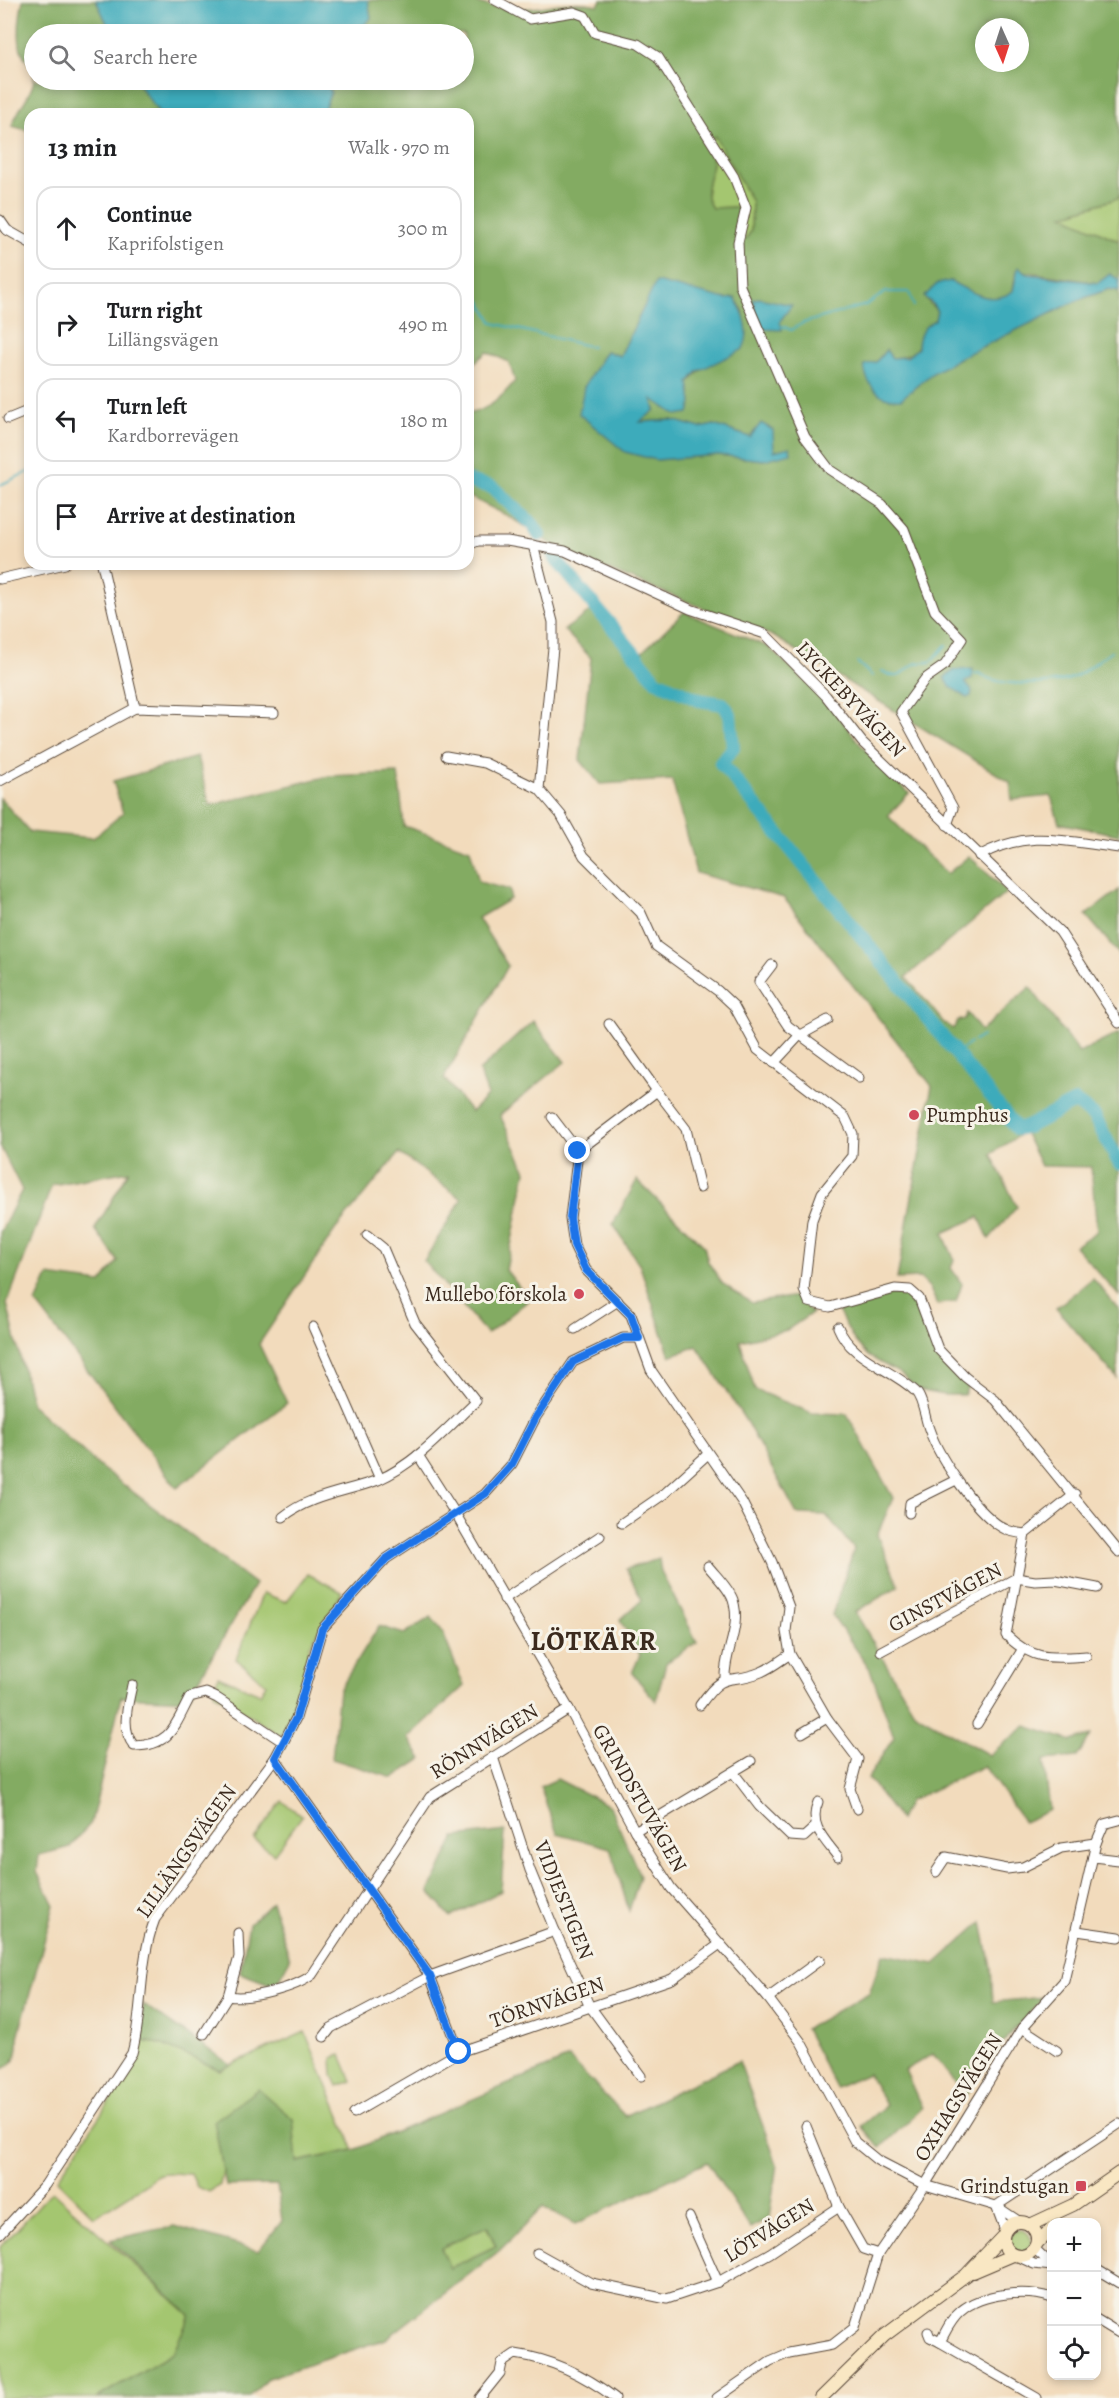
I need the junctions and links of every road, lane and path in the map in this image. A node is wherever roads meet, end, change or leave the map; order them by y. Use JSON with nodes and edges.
{"nodes":[{"id":1,"x":495,"y":0,"type":"edge"},
{"id":2,"x":0,"y":220,"type":"edge"},
{"id":3,"x":3,"y":233,"type":"edge"},
{"id":4,"x":24,"y":241,"type":"edge"},
{"id":5,"x":24,"y":412,"type":"edge"},
{"id":6,"x":8,"y":419,"type":"dead end"},
{"id":7,"x":474,"y":543,"type":"edge"},
{"id":8,"x":533,"y":545,"type":"junction"},
{"id":9,"x":39,"y":570,"type":"edge"},
{"id":10,"x":103,"y":570,"type":"edge"},
{"id":11,"x":0,"y":579,"type":"edge"},
{"id":12,"x":135,"y":708,"type":"junction"},
{"id":13,"x":274,"y":713,"type":"dead end"},
{"id":14,"x":446,"y":756,"type":"dead end"},
{"id":15,"x":0,"y":781,"type":"edge"},
{"id":16,"x":539,"y":789,"type":"junction"},
{"id":17,"x":947,"y":825,"type":"junction"},
{"id":18,"x":1119,"y":848,"type":"edge"},
{"id":19,"x":979,"y":856,"type":"junction"},
{"id":20,"x":772,"y":965,"type":"dead end"},
{"id":21,"x":828,"y":1020,"type":"dead end"},
{"id":22,"x":1119,"y":1023,"type":"edge"},
{"id":23,"x":609,"y":1024,"type":"dead end"},
{"id":24,"x":799,"y":1036,"type":"junction"},
{"id":25,"x":774,"y":1063,"type":"junction"},
{"id":26,"x":859,"y":1078,"type":"dead end"},
{"id":27,"x":657,"y":1091,"type":"junction"},
{"id":28,"x":552,"y":1117,"type":"dead end"},
{"id":29,"x":578,"y":1151,"type":"junction"},
{"id":30,"x":700,"y":1188,"type":"dead end"},
{"id":31,"x":367,"y":1235,"type":"dead end"},
{"id":32,"x":618,"y":1301,"type":"junction"},
{"id":33,"x":313,"y":1327,"type":"dead end"},
{"id":34,"x":838,"y":1327,"type":"dead end"},
{"id":35,"x":575,"y":1329,"type":"dead end"},
{"id":36,"x":639,"y":1338,"type":"junction"},
{"id":37,"x":708,"y":1454,"type":"junction"},
{"id":38,"x":418,"y":1455,"type":"junction"},
{"id":39,"x":380,"y":1479,"type":"junction"},
{"id":40,"x":956,"y":1480,"type":"junction"},
{"id":41,"x":1075,"y":1494,"type":"junction"},
{"id":42,"x":455,"y":1513,"type":"junction"},
{"id":43,"x":909,"y":1513,"type":"dead end"},
{"id":44,"x":283,"y":1517,"type":"dead end"},
{"id":45,"x":622,"y":1523,"type":"dead end"},
{"id":46,"x":1025,"y":1534,"type":"junction"},
{"id":47,"x":600,"y":1536,"type":"dead end"},
{"id":48,"x":1119,"y":1552,"type":"edge"},
{"id":49,"x":708,"y":1566,"type":"dead end"},
{"id":50,"x":1016,"y":1578,"type":"junction"},
{"id":51,"x":1097,"y":1588,"type":"dead end"},
{"id":52,"x":504,"y":1599,"type":"junction"},
{"id":53,"x":1022,"y":1650,"type":"junction"},
{"id":54,"x":881,"y":1651,"type":"dead end"},
{"id":55,"x":790,"y":1654,"type":"junction"},
{"id":56,"x":1086,"y":1656,"type":"dead end"},
{"id":57,"x":725,"y":1678,"type":"junction"},
{"id":58,"x":132,"y":1685,"type":"dead end"},
{"id":59,"x":700,"y":1705,"type":"dead end"},
{"id":60,"x":569,"y":1709,"type":"junction"},
{"id":61,"x":827,"y":1718,"type":"junction"},
{"id":62,"x":977,"y":1724,"type":"dead end"},
{"id":63,"x":802,"y":1733,"type":"dead end"},
{"id":64,"x":283,"y":1742,"type":"junction"},
{"id":65,"x":493,"y":1757,"type":"junction"},
{"id":66,"x":275,"y":1758,"type":"junction"},
{"id":67,"x":751,"y":1761,"type":"dead end"},
{"id":68,"x":733,"y":1772,"type":"junction"},
{"id":69,"x":818,"y":1803,"type":"dead end"},
{"id":70,"x":857,"y":1809,"type":"dead end"},
{"id":71,"x":1119,"y":1820,"type":"edge"},
{"id":72,"x":815,"y":1827,"type":"junction"},
{"id":73,"x":635,"y":1831,"type":"junction"},
{"id":74,"x":1096,"y":1843,"type":"junction"},
{"id":75,"x":838,"y":1857,"type":"dead end"},
{"id":76,"x":1093,"y":1857,"type":"junction"},
{"id":77,"x":1119,"y":1860,"type":"edge"},
{"id":78,"x":936,"y":1872,"type":"dead end"},
{"id":79,"x":368,"y":1890,"type":"junction"},
{"id":80,"x":555,"y":1931,"type":"junction"},
{"id":81,"x":1077,"y":1931,"type":"junction"},
{"id":82,"x":238,"y":1934,"type":"dead end"},
{"id":83,"x":1119,"y":1938,"type":"edge"},
{"id":84,"x":720,"y":1944,"type":"junction"},
{"id":85,"x":820,"y":1960,"type":"dead end"},
{"id":86,"x":430,"y":1976,"type":"junction"},
{"id":87,"x":228,"y":1996,"type":"junction"},
{"id":88,"x":768,"y":1998,"type":"junction"},
{"id":89,"x":589,"y":2005,"type":"junction"},
{"id":90,"x":1022,"y":2028,"type":"junction"},
{"id":91,"x":204,"y":2034,"type":"dead end"},
{"id":92,"x":324,"y":2037,"type":"dead end"},
{"id":93,"x":1058,"y":2051,"type":"dead end"},
{"id":94,"x":459,"y":2052,"type":"junction"},
{"id":95,"x":641,"y":2076,"type":"dead end"},
{"id":96,"x":354,"y":2113,"type":"dead end"},
{"id":97,"x":1119,"y":2124,"type":"edge"},
{"id":98,"x":806,"y":2126,"type":"dead end"},
{"id":99,"x":1119,"y":2173,"type":"edge"},
{"id":100,"x":925,"y":2185,"type":"junction"},
{"id":101,"x":1074,"y":2205,"type":"junction"},
{"id":102,"x":838,"y":2206,"type":"junction"},
{"id":103,"x":996,"y":2206,"type":"junction"},
{"id":104,"x":688,"y":2217,"type":"dead end"},
{"id":105,"x":1062,"y":2218,"type":"edge"},
{"id":106,"x":1025,"y":2223,"type":"junction"},
{"id":107,"x":1004,"y":2233,"type":"junction"},
{"id":108,"x":0,"y":2234,"type":"edge"},
{"id":109,"x":1047,"y":2234,"type":"edge"},
{"id":110,"x":1036,"y":2246,"type":"junction"},
{"id":111,"x":537,"y":2253,"type":"dead end"},
{"id":112,"x":878,"y":2253,"type":"junction"},
{"id":113,"x":1016,"y":2256,"type":"junction"},
{"id":114,"x":1047,"y":2259,"type":"edge"},
{"id":115,"x":1047,"y":2265,"type":"edge"},
{"id":116,"x":1101,"y":2272,"type":"edge"},
{"id":117,"x":966,"y":2275,"type":"junction"},
{"id":118,"x":718,"y":2282,"type":"junction"},
{"id":119,"x":1119,"y":2283,"type":"edge"},
{"id":120,"x":1047,"y":2298,"type":"edge"},
{"id":121,"x":1101,"y":2322,"type":"edge"},
{"id":122,"x":928,"y":2332,"type":"dead end"},
{"id":123,"x":1119,"y":2333,"type":"edge"},
{"id":124,"x":940,"y":2342,"type":"junction"},
{"id":125,"x":1018,"y":2387,"type":"junction"},
{"id":126,"x":480,"y":2398,"type":"edge"},
{"id":127,"x":615,"y":2398,"type":"edge"},
{"id":128,"x":717,"y":2398,"type":"edge"},
{"id":129,"x":821,"y":2398,"type":"edge"},
{"id":130,"x":1014,"y":2398,"type":"edge"},
{"id":131,"x":1037,"y":2398,"type":"edge"}],
"edges":[{"from":1,"to":17,"type":"street"},
{"from":2,"to":3,"type":"street"},
{"from":3,"to":4,"type":"street"},
{"from":5,"to":6,"type":"street"},
{"from":7,"to":8,"type":"street","name":"LYCKEBYVÄGEN"},
{"from":8,"to":16,"type":"street"},
{"from":8,"to":17,"type":"street","name":"LYCKEBYVÄGEN"},
{"from":9,"to":11,"type":"street"},
{"from":10,"to":12,"type":"street"},
{"from":12,"to":13,"type":"street"},
{"from":12,"to":15,"type":"street"},
{"from":14,"to":16,"type":"street"},
{"from":16,"to":25,"type":"street"},
{"from":17,"to":19,"type":"street","name":"LYCKEBYVÄGEN"},
{"from":18,"to":19,"type":"street"},
{"from":19,"to":22,"type":"street","name":"LYCKEBYVÄGEN"},
{"from":20,"to":24,"type":"street"},
{"from":21,"to":24,"type":"street"},
{"from":23,"to":27,"type":"street"},
{"from":24,"to":25,"type":"street"},
{"from":24,"to":26,"type":"street"},
{"from":25,"to":41,"type":"street"},
{"from":27,"to":29,"type":"street"},
{"from":27,"to":30,"type":"street"},
{"from":28,"to":29,"type":"street"},
{"from":29,"to":32,"type":"street"},
{"from":31,"to":38,"type":"street"},
{"from":32,"to":35,"type":"street"},
{"from":32,"to":36,"type":"street"},
{"from":33,"to":39,"type":"street"},
{"from":34,"to":40,"type":"street"},
{"from":36,"to":37,"type":"street"},
{"from":36,"to":42,"type":"street","name":"LILLÄNGSVÄGEN"},
{"from":37,"to":45,"type":"street"},
{"from":37,"to":55,"type":"street"},
{"from":38,"to":39,"type":"street"},
{"from":38,"to":42,"type":"street","name":"GRINDSTUVÄGEN"},
{"from":39,"to":44,"type":"street"},
{"from":40,"to":43,"type":"street"},
{"from":40,"to":46,"type":"street"},
{"from":41,"to":46,"type":"street"},
{"from":41,"to":48,"type":"street"},
{"from":42,"to":52,"type":"street","name":"GRINDSTUVÄGEN"},
{"from":42,"to":64,"type":"street","name":"LILLÄNGSVÄGEN"},
{"from":46,"to":50,"type":"street"},
{"from":47,"to":52,"type":"street"},
{"from":49,"to":57,"type":"street"},
{"from":50,"to":51,"type":"street","name":"GINSTVÄGEN"},
{"from":50,"to":53,"type":"street"},
{"from":50,"to":54,"type":"street","name":"GINSTVÄGEN"},
{"from":52,"to":60,"type":"street","name":"GRINDSTUVÄGEN"},
{"from":53,"to":56,"type":"street"},
{"from":53,"to":62,"type":"street"},
{"from":55,"to":57,"type":"street"},
{"from":55,"to":61,"type":"street"},
{"from":57,"to":59,"type":"street"},
{"from":58,"to":64,"type":"street"},
{"from":60,"to":65,"type":"street","name":"RÖNNVÄGEN"},
{"from":60,"to":73,"type":"street","name":"GRINDSTUVÄGEN"},
{"from":61,"to":63,"type":"street"},
{"from":61,"to":70,"type":"street"},
{"from":64,"to":66,"type":"street","name":"LILLÄNGSVÄGEN"},
{"from":65,"to":79,"type":"street","name":"RÖNNVÄGEN"},
{"from":65,"to":80,"type":"street","name":"VIDJESTIGEN"},
{"from":66,"to":79,"type":"street"},
{"from":66,"to":108,"type":"street","name":"LILLÄNGSVÄGEN"},
{"from":67,"to":68,"type":"street"},
{"from":68,"to":72,"type":"street"},
{"from":68,"to":73,"type":"street"},
{"from":69,"to":72,"type":"street"},
{"from":71,"to":74,"type":"street","name":"OXHAGSVÄGEN"},
{"from":72,"to":75,"type":"street"},
{"from":73,"to":84,"type":"street","name":"GRINDSTUVÄGEN"},
{"from":74,"to":76,"type":"street","name":"OXHAGSVÄGEN"},
{"from":74,"to":78,"type":"street"},
{"from":76,"to":77,"type":"street"},
{"from":76,"to":81,"type":"street","name":"OXHAGSVÄGEN"},
{"from":79,"to":86,"type":"street"},
{"from":79,"to":87,"type":"street","name":"RÖNNVÄGEN"},
{"from":80,"to":86,"type":"street"},
{"from":80,"to":89,"type":"street","name":"VIDJESTIGEN"},
{"from":81,"to":83,"type":"street"},
{"from":81,"to":90,"type":"street","name":"OXHAGSVÄGEN"},
{"from":82,"to":87,"type":"street"},
{"from":84,"to":88,"type":"street","name":"GRINDSTUVÄGEN"},
{"from":84,"to":89,"type":"street","name":"TÖRNVÄGEN"},
{"from":85,"to":88,"type":"street"},
{"from":86,"to":92,"type":"street"},
{"from":86,"to":94,"type":"street"},
{"from":87,"to":91,"type":"street"},
{"from":88,"to":100,"type":"street","name":"GRINDSTUVÄGEN"},
{"from":89,"to":94,"type":"street","name":"TÖRNVÄGEN"},
{"from":89,"to":95,"type":"street","name":"VIDJESTIGEN"},
{"from":90,"to":93,"type":"street","name":"OXHAGSVÄGEN"},
{"from":90,"to":100,"type":"street","name":"OXHAGSVÄGEN"},
{"from":94,"to":96,"type":"street","name":"TÖRNVÄGEN"},
{"from":97,"to":103,"type":"street"},
{"from":98,"to":102,"type":"street"},
{"from":99,"to":101,"type":"main road"},
{"from":100,"to":103,"type":"street","name":"GRINDSTUVÄGEN"},
{"from":100,"to":112,"type":"street","name":"OXHAGSVÄGEN"},
{"from":101,"to":105,"type":"main road"},
{"from":101,"to":106,"type":"main road"},
{"from":102,"to":112,"type":"street"},
{"from":102,"to":118,"type":"street","name":"LÖTVÄGEN"},
{"from":103,"to":106,"type":"street","name":"GRINDSTUVÄGEN"},
{"from":103,"to":107,"type":"street"},
{"from":104,"to":118,"type":"street","name":"LÖTVÄGEN"},
{"from":106,"to":107,"type":"main road"},
{"from":106,"to":110,"type":"main road"},
{"from":107,"to":113,"type":"main road"},
{"from":107,"to":117,"type":"main road"},
{"from":109,"to":110,"type":"main road"},
{"from":110,"to":113,"type":"main road"},
{"from":110,"to":114,"type":"street"},
{"from":111,"to":118,"type":"street","name":"LÖTVÄGEN"},
{"from":112,"to":128,"type":"street","name":"OXHAGSVÄGEN"},
{"from":113,"to":115,"type":"street"},
{"from":113,"to":117,"type":"main road"},
{"from":116,"to":119,"type":"street"},
{"from":117,"to":129,"type":"main road"},
{"from":120,"to":124,"type":"street"},
{"from":121,"to":123,"type":"street"},
{"from":122,"to":124,"type":"street"},
{"from":124,"to":125,"type":"street"},
{"from":125,"to":130,"type":"street"},
{"from":125,"to":131,"type":"street"},
{"from":126,"to":127,"type":"street"}]}
